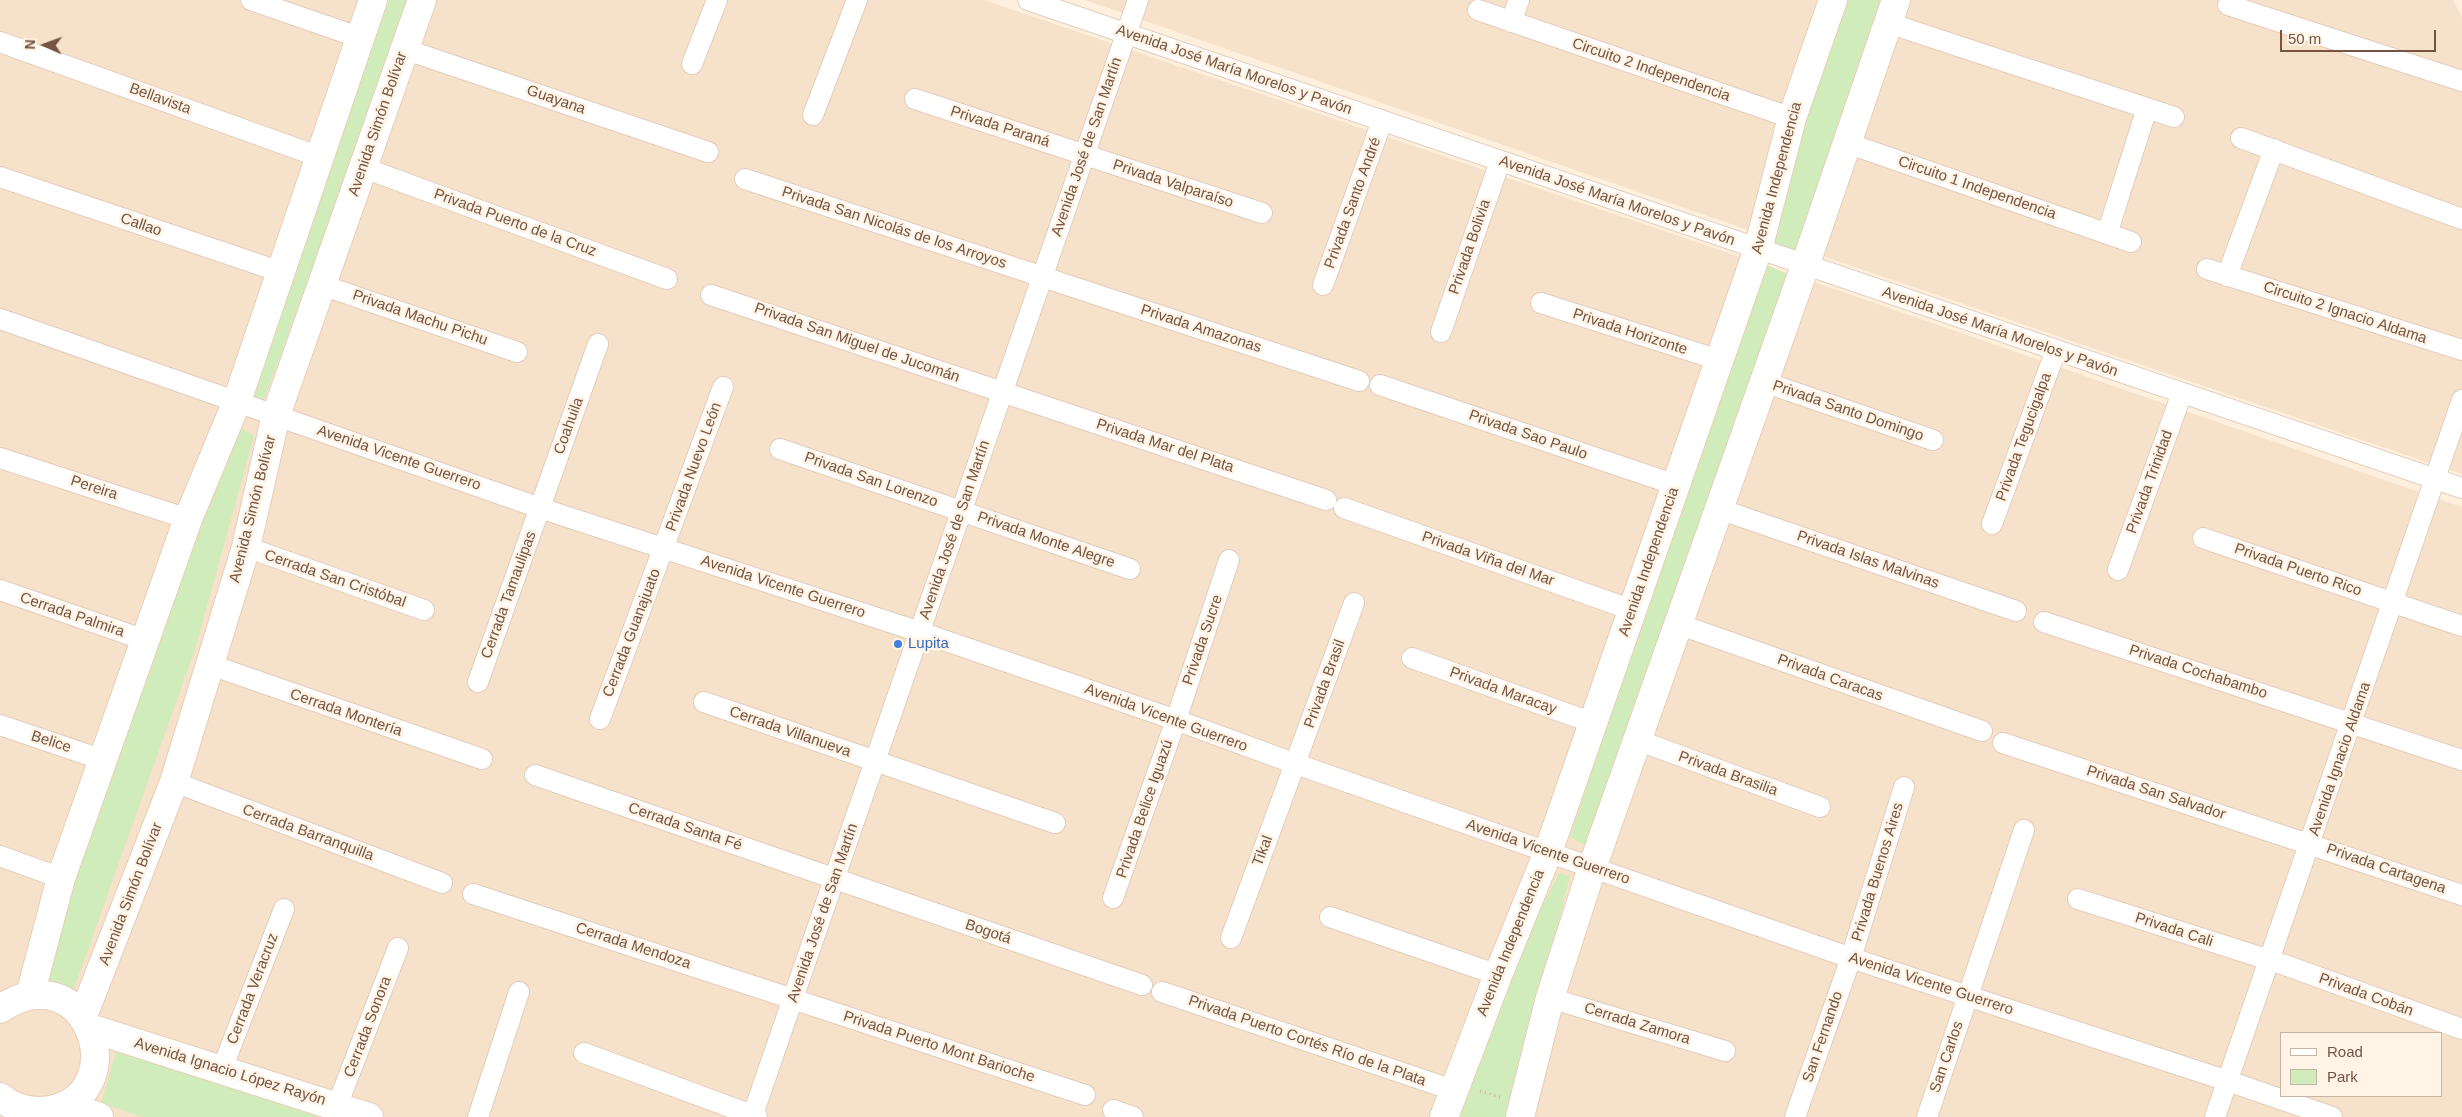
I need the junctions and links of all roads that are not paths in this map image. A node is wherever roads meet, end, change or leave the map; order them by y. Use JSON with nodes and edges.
{"nodes":[{"id":1,"x":251,"y":0,"type":"edge"},
{"id":2,"x":373,"y":0,"type":"edge"},
{"id":3,"x":422,"y":0,"type":"edge"},
{"id":4,"x":718,"y":0,"type":"edge"},
{"id":5,"x":857,"y":0,"type":"edge"},
{"id":6,"x":1028,"y":0,"type":"edge"},
{"id":7,"x":1138,"y":0,"type":"edge"},
{"id":8,"x":1519,"y":0,"type":"edge"},
{"id":9,"x":1833,"y":0,"type":"edge"},
{"id":10,"x":2228,"y":5,"type":"dead end"},
{"id":11,"x":2250,"y":6,"type":"edge"},
{"id":12,"x":1478,"y":10,"type":"dead end"},
{"id":13,"x":1892,"y":11,"type":"edge"},
{"id":14,"x":1511,"y":22,"type":"junction"},
{"id":15,"x":1126,"y":33,"type":"junction"},
{"id":16,"x":360,"y":38,"type":"junction"},
{"id":17,"x":0,"y":42,"type":"edge"},
{"id":18,"x":404,"y":49,"type":"junction"},
{"id":19,"x":692,"y":64,"type":"dead end"},
{"id":20,"x":2462,"y":82,"type":"edge"},
{"id":21,"x":915,"y":99,"type":"dead end"},
{"id":22,"x":2147,"y":108,"type":"junction"},
{"id":23,"x":813,"y":115,"type":"dead end"},
{"id":24,"x":2174,"y":116,"type":"dead end"},
{"id":25,"x":1792,"y":118,"type":"junction"},
{"id":26,"x":1382,"y":121,"type":"junction"},
{"id":27,"x":2242,"y":138,"type":"dead end"},
{"id":28,"x":1847,"y":143,"type":"junction"},
{"id":29,"x":2274,"y":149,"type":"junction"},
{"id":30,"x":708,"y":152,"type":"dead end"},
{"id":31,"x":1084,"y":155,"type":"junction"},
{"id":32,"x":320,"y":157,"type":"junction"},
{"id":33,"x":1500,"y":162,"type":"junction"},
{"id":34,"x":364,"y":168,"type":"junction"},
{"id":35,"x":0,"y":177,"type":"edge"},
{"id":36,"x":745,"y":178,"type":"dead end"},
{"id":37,"x":1262,"y":213,"type":"dead end"},
{"id":38,"x":2462,"y":219,"type":"edge"},
{"id":39,"x":2106,"y":234,"type":"junction"},
{"id":40,"x":2131,"y":242,"type":"dead end"},
{"id":41,"x":1758,"y":250,"type":"junction"},
{"id":42,"x":1805,"y":266,"type":"junction"},
{"id":43,"x":2207,"y":269,"type":"dead end"},
{"id":44,"x":282,"y":272,"type":"junction"},
{"id":45,"x":1042,"y":276,"type":"junction"},
{"id":46,"x":2227,"y":276,"type":"junction"},
{"id":47,"x":667,"y":279,"type":"dead end"},
{"id":48,"x":322,"y":285,"type":"junction"},
{"id":49,"x":1324,"y":285,"type":"dead end"},
{"id":50,"x":711,"y":295,"type":"dead end"},
{"id":51,"x":1541,"y":303,"type":"dead end"},
{"id":52,"x":0,"y":319,"type":"edge"},
{"id":53,"x":1441,"y":332,"type":"dead end"},
{"id":54,"x":598,"y":344,"type":"dead end"},
{"id":55,"x":2056,"y":350,"type":"junction"},
{"id":56,"x":2462,"y":350,"type":"edge"},
{"id":57,"x":517,"y":352,"type":"dead end"},
{"id":58,"x":1719,"y":360,"type":"junction"},
{"id":59,"x":1359,"y":381,"type":"dead end"},
{"id":60,"x":1764,"y":382,"type":"junction"},
{"id":61,"x":1380,"y":385,"type":"dead end"},
{"id":62,"x":723,"y":387,"type":"dead end"},
{"id":63,"x":1003,"y":392,"type":"junction"},
{"id":64,"x":2182,"y":393,"type":"junction"},
{"id":65,"x":2462,"y":400,"type":"edge"},
{"id":66,"x":237,"y":402,"type":"junction"},
{"id":67,"x":276,"y":415,"type":"junction"},
{"id":68,"x":1932,"y":440,"type":"dead end"},
{"id":69,"x":780,"y":449,"type":"dead end"},
{"id":70,"x":0,"y":458,"type":"edge"},
{"id":71,"x":2437,"y":479,"type":"junction"},
{"id":72,"x":1676,"y":485,"type":"junction"},
{"id":73,"x":2462,"y":488,"type":"edge"},
{"id":74,"x":1335,"y":504,"type":"joint"},
{"id":75,"x":540,"y":508,"type":"junction"},
{"id":76,"x":1719,"y":508,"type":"junction"},
{"id":77,"x":961,"y":511,"type":"junction"},
{"id":78,"x":188,"y":519,"type":"junction"},
{"id":79,"x":1992,"y":524,"type":"dead end"},
{"id":80,"x":2203,"y":538,"type":"dead end"},
{"id":81,"x":246,"y":547,"type":"junction"},
{"id":82,"x":665,"y":548,"type":"junction"},
{"id":83,"x":1230,"y":560,"type":"dead end"},
{"id":84,"x":1130,"y":569,"type":"dead end"},
{"id":85,"x":2118,"y":570,"type":"dead end"},
{"id":86,"x":0,"y":590,"type":"edge"},
{"id":87,"x":2394,"y":602,"type":"junction"},
{"id":88,"x":1354,"y":604,"type":"dead end"},
{"id":89,"x":424,"y":610,"type":"dead end"},
{"id":90,"x":1632,"y":610,"type":"junction"},
{"id":91,"x":2016,"y":611,"type":"dead end"},
{"id":92,"x":2044,"y":622,"type":"dead end"},
{"id":93,"x":1678,"y":624,"type":"junction"},
{"id":94,"x":2462,"y":626,"type":"edge"},
{"id":95,"x":920,"y":632,"type":"junction"},
{"id":96,"x":145,"y":640,"type":"junction"},
{"id":97,"x":1412,"y":658,"type":"dead end"},
{"id":98,"x":212,"y":665,"type":"junction"},
{"id":99,"x":478,"y":682,"type":"dead end"},
{"id":100,"x":704,"y":702,"type":"dead end"},
{"id":101,"x":600,"y":719,"type":"dead end"},
{"id":102,"x":1176,"y":720,"type":"junction"},
{"id":103,"x":1593,"y":723,"type":"junction"},
{"id":104,"x":2352,"y":723,"type":"junction"},
{"id":105,"x":0,"y":725,"type":"edge"},
{"id":106,"x":1982,"y":731,"type":"dead end"},
{"id":107,"x":1637,"y":740,"type":"junction"},
{"id":108,"x":2003,"y":743,"type":"dead end"},
{"id":109,"x":482,"y":759,"type":"dead end"},
{"id":110,"x":102,"y":760,"type":"junction"},
{"id":111,"x":2462,"y":760,"type":"edge"},
{"id":112,"x":875,"y":761,"type":"junction"},
{"id":113,"x":1296,"y":764,"type":"junction"},
{"id":114,"x":535,"y":775,"type":"dead end"},
{"id":115,"x":174,"y":782,"type":"junction"},
{"id":116,"x":1904,"y":787,"type":"dead end"},
{"id":117,"x":1820,"y":807,"type":"dead end"},
{"id":118,"x":1055,"y":824,"type":"dead end"},
{"id":119,"x":2024,"y":830,"type":"dead end"},
{"id":120,"x":2310,"y":843,"type":"junction"},
{"id":121,"x":1548,"y":852,"type":"junction"},
{"id":122,"x":0,"y":856,"type":"edge"},
{"id":123,"x":1592,"y":868,"type":"junction"},
{"id":124,"x":61,"y":878,"type":"junction"},
{"id":125,"x":834,"y":879,"type":"junction"},
{"id":126,"x":442,"y":883,"type":"dead end"},
{"id":127,"x":473,"y":894,"type":"dead end"},
{"id":128,"x":2462,"y":895,"type":"edge"},
{"id":129,"x":1113,"y":898,"type":"dead end"},
{"id":130,"x":2078,"y":899,"type":"dead end"},
{"id":131,"x":284,"y":909,"type":"dead end"},
{"id":132,"x":1330,"y":917,"type":"dead end"},
{"id":133,"x":1230,"y":938,"type":"dead end"},
{"id":134,"x":398,"y":948,"type":"dead end"},
{"id":135,"x":1851,"y":958,"type":"junction"},
{"id":136,"x":2270,"y":960,"type":"junction"},
{"id":137,"x":1498,"y":975,"type":"junction"},
{"id":138,"x":1142,"y":985,"type":"dead end"},
{"id":139,"x":519,"y":992,"type":"dead end"},
{"id":140,"x":1162,"y":992,"type":"dead end"},
{"id":141,"x":1968,"y":996,"type":"junction"},
{"id":142,"x":1550,"y":998,"type":"junction"},
{"id":143,"x":793,"y":999,"type":"junction"},
{"id":144,"x":11,"y":1001,"type":"edge"},
{"id":145,"x":87,"y":1022,"type":"junction"},
{"id":146,"x":2462,"y":1029,"type":"edge"},
{"id":147,"x":1725,"y":1051,"type":"dead end"},
{"id":148,"x":584,"y":1053,"type":"dead end"},
{"id":149,"x":222,"y":1069,"type":"junction"},
{"id":150,"x":2228,"y":1081,"type":"junction"},
{"id":151,"x":1454,"y":1087,"type":"junction"},
{"id":152,"x":1085,"y":1095,"type":"dead end"},
{"id":153,"x":0,"y":1097,"type":"edge"},
{"id":154,"x":337,"y":1106,"type":"junction"},
{"id":155,"x":59,"y":1110,"type":"edge"},
{"id":156,"x":1113,"y":1110,"type":"dead end"},
{"id":157,"x":1523,"y":1113,"type":"edge"},
{"id":158,"x":754,"y":1116,"type":"edge"},
{"id":159,"x":99,"y":1117,"type":"edge"},
{"id":160,"x":370,"y":1117,"type":"edge"},
{"id":161,"x":478,"y":1117,"type":"edge"},
{"id":162,"x":1133,"y":1117,"type":"edge"},
{"id":163,"x":1444,"y":1117,"type":"edge"},
{"id":164,"x":1795,"y":1117,"type":"edge"},
{"id":165,"x":1927,"y":1117,"type":"edge"},
{"id":166,"x":2215,"y":1117,"type":"edge"},
{"id":167,"x":2332,"y":1117,"type":"edge"}],
"edges":[{"from":1,"to":16,"type":"street"},
{"from":2,"to":16,"type":"main road"},
{"from":3,"to":18,"type":"main road","name":"Avenida Simón Bolívar"},
{"from":4,"to":19,"type":"street"},
{"from":5,"to":23,"type":"street"},
{"from":6,"to":15,"type":"street","name":"Avenida José María Morelos y Pavón"},
{"from":7,"to":15,"type":"street","name":"Avenida José de San Martín"},
{"from":8,"to":14,"type":"street"},
{"from":9,"to":25,"type":"main road","name":"Avenida Independencia"},
{"from":10,"to":11,"type":"street"},
{"from":11,"to":20,"type":"street"},
{"from":12,"to":14,"type":"street","name":"Circuito 2 Independencia"},
{"from":13,"to":22,"type":"street"},
{"from":13,"to":28,"type":"main road"},
{"from":14,"to":25,"type":"street","name":"Circuito 2 Independencia"},
{"from":15,"to":26,"type":"street","name":"Avenida José María Morelos y Pavón"},
{"from":15,"to":31,"type":"street","name":"Avenida José de San Martín"},
{"from":16,"to":32,"type":"main road"},
{"from":17,"to":32,"type":"street","name":"Bellavista"},
{"from":18,"to":30,"type":"street","name":"Guayana"},
{"from":18,"to":34,"type":"main road","name":"Avenida Simón Bolívar"},
{"from":21,"to":31,"type":"street","name":"Privada Paraná"},
{"from":22,"to":24,"type":"street"},
{"from":22,"to":39,"type":"street"},
{"from":25,"to":41,"type":"main road","name":"Avenida Independencia"},
{"from":26,"to":33,"type":"street","name":"Avenida José María Morelos y Pavón"},
{"from":26,"to":49,"type":"street","name":"Privada Santo André"},
{"from":27,"to":29,"type":"street"},
{"from":28,"to":39,"type":"street","name":"Circuito 1 Independencia"},
{"from":28,"to":42,"type":"main road"},
{"from":29,"to":38,"type":"street"},
{"from":29,"to":46,"type":"street"},
{"from":31,"to":37,"type":"street","name":"Privada Valparaíso"},
{"from":31,"to":45,"type":"street","name":"Avenida José de San Martín"},
{"from":32,"to":44,"type":"main road"},
{"from":33,"to":41,"type":"street","name":"Avenida José María Morelos y Pavón"},
{"from":33,"to":53,"type":"street","name":"Privada Bolivia"},
{"from":34,"to":47,"type":"street","name":"Privada Puerto de la Cruz"},
{"from":34,"to":48,"type":"main road","name":"Avenida Simón Bolívar"},
{"from":35,"to":44,"type":"street","name":"Callao"},
{"from":36,"to":45,"type":"street","name":"Privada San Nicolás de los Arroyos"},
{"from":39,"to":40,"type":"street","name":"Circuito 1 Independencia"},
{"from":41,"to":42,"type":"street","name":"Avenida José María Morelos y Pavón"},
{"from":41,"to":58,"type":"main road","name":"Avenida Independencia"},
{"from":42,"to":55,"type":"street","name":"Avenida José María Morelos y Pavón"},
{"from":42,"to":60,"type":"main road"},
{"from":43,"to":46,"type":"street","name":"Circuito 2 Ignacio Aldama"},
{"from":44,"to":66,"type":"main road"},
{"from":45,"to":59,"type":"street","name":"Privada Amazonas"},
{"from":45,"to":63,"type":"street","name":"Avenida José de San Martín"},
{"from":46,"to":56,"type":"street","name":"Circuito 2 Ignacio Aldama"},
{"from":48,"to":57,"type":"street","name":"Privada Machu Pichu"},
{"from":48,"to":67,"type":"main road","name":"Avenida Simón Bolívar"},
{"from":50,"to":63,"type":"street","name":"Privada San Miguel de Jucomán"},
{"from":51,"to":58,"type":"street","name":"Privada Horizonte"},
{"from":52,"to":66,"type":"street","name":"Avenida Vicente Guerrero"},
{"from":54,"to":75,"type":"street","name":"Coahuila"},
{"from":55,"to":64,"type":"street","name":"Avenida José María Morelos y Pavón"},
{"from":55,"to":79,"type":"street","name":"Privada Tegucigalpa"},
{"from":58,"to":72,"type":"main road","name":"Avenida Independencia"},
{"from":60,"to":68,"type":"street","name":"Privada Santo Domingo"},
{"from":60,"to":76,"type":"main road"},
{"from":61,"to":72,"type":"street","name":"Privada Sao Paulo"},
{"from":62,"to":82,"type":"street","name":"Privada Nuevo León"},
{"from":63,"to":74,"type":"street","name":"Privada Mar del Plata"},
{"from":63,"to":77,"type":"street","name":"Avenida José de San Martín"},
{"from":64,"to":71,"type":"street","name":"Avenida José María Morelos y Pavón"},
{"from":64,"to":85,"type":"street","name":"Privada Trinidad"},
{"from":65,"to":71,"type":"street","name":"Avenida Ignacio Aldama"},
{"from":66,"to":67,"type":"street","name":"Avenida Vicente Guerrero"},
{"from":66,"to":78,"type":"main road"},
{"from":67,"to":75,"type":"street","name":"Avenida Vicente Guerrero"},
{"from":67,"to":81,"type":"main road","name":"Avenida Simón Bolívar"},
{"from":69,"to":77,"type":"street","name":"Privada San Lorenzo"},
{"from":70,"to":78,"type":"street","name":"Pereira"},
{"from":71,"to":73,"type":"street","name":"Avenida José María Morelos y Pavón"},
{"from":71,"to":87,"type":"street","name":"Avenida Ignacio Aldama"},
{"from":72,"to":90,"type":"main road","name":"Avenida Independencia"},
{"from":74,"to":90,"type":"street","name":"Privada Viña del Mar"},
{"from":75,"to":82,"type":"street","name":"Avenida Vicente Guerrero"},
{"from":75,"to":99,"type":"street","name":"Cerrada Tamaulipas"},
{"from":76,"to":91,"type":"street","name":"Privada Islas Malvinas"},
{"from":76,"to":93,"type":"main road"},
{"from":77,"to":84,"type":"street","name":"Privada Monte Alegre"},
{"from":77,"to":95,"type":"street","name":"Avenida José de San Martín"},
{"from":78,"to":96,"type":"main road"},
{"from":80,"to":87,"type":"street","name":"Privada Puerto Rico"},
{"from":81,"to":89,"type":"street","name":"Cerrada San Cristóbal"},
{"from":81,"to":98,"type":"main road","name":"Avenida Simón Bolívar"},
{"from":82,"to":95,"type":"street","name":"Avenida Vicente Guerrero"},
{"from":82,"to":101,"type":"street","name":"Cerrada Guanajuato"},
{"from":83,"to":102,"type":"street","name":"Privada Sucre"},
{"from":86,"to":96,"type":"street","name":"Cerrada Palmira"},
{"from":87,"to":94,"type":"street","name":"Privada Puerto Rico"},
{"from":87,"to":104,"type":"street","name":"Avenida Ignacio Aldama"},
{"from":88,"to":113,"type":"street","name":"Privada Brasil"},
{"from":90,"to":103,"type":"main road","name":"Avenida Independencia"},
{"from":92,"to":104,"type":"street","name":"Privada Cochabambo"},
{"from":93,"to":106,"type":"street","name":"Privada Caracas"},
{"from":93,"to":107,"type":"main road"},
{"from":95,"to":102,"type":"street","name":"Avenida Vicente Guerrero"},
{"from":95,"to":112,"type":"street","name":"Avenida José de San Martín"},
{"from":96,"to":110,"type":"main road"},
{"from":97,"to":103,"type":"street","name":"Privada Maracay"},
{"from":98,"to":109,"type":"street","name":"Cerrada Montería"},
{"from":98,"to":115,"type":"main road","name":"Avenida Simón Bolívar"},
{"from":100,"to":112,"type":"street","name":"Cerrada Villanueva"},
{"from":102,"to":113,"type":"street","name":"Avenida Vicente Guerrero"},
{"from":102,"to":129,"type":"street","name":"Privada Belice Iguazú"},
{"from":103,"to":121,"type":"main road","name":"Avenida Independencia"},
{"from":104,"to":111,"type":"street","name":"Privada Cochabambo"},
{"from":104,"to":120,"type":"street","name":"Avenida Ignacio Aldama"},
{"from":105,"to":110,"type":"street","name":"Belice"},
{"from":107,"to":117,"type":"street","name":"Privada Brasilia"},
{"from":107,"to":123,"type":"main road"},
{"from":108,"to":120,"type":"street","name":"Privada San Salvador"},
{"from":110,"to":124,"type":"main road"},
{"from":112,"to":118,"type":"street","name":"Cerrada Villanueva"},
{"from":112,"to":125,"type":"street","name":"Avenida José de San Martín"},
{"from":113,"to":121,"type":"street","name":"Avenida Vicente Guerrero"},
{"from":113,"to":133,"type":"street","name":"Tikal"},
{"from":114,"to":125,"type":"street","name":"Cerrada Santa Fé"},
{"from":115,"to":126,"type":"street","name":"Cerrada Barranquilla"},
{"from":115,"to":145,"type":"main road","name":"Avenida Simón Bolívar"},
{"from":116,"to":135,"type":"street","name":"Privada Buenos Aires"},
{"from":119,"to":141,"type":"street","name":"San Carlos"},
{"from":120,"to":128,"type":"street","name":"Privada Cartagena"},
{"from":120,"to":136,"type":"street","name":"Avenida Ignacio Aldama"},
{"from":121,"to":123,"type":"street","name":"Avenida Vicente Guerrero"},
{"from":121,"to":137,"type":"main road","name":"Avenida Independencia"},
{"from":122,"to":124,"type":"street"},
{"from":123,"to":135,"type":"street","name":"Avenida Vicente Guerrero"},
{"from":123,"to":142,"type":"main road"},
{"from":124,"to":144,"type":"main road"},
{"from":125,"to":138,"type":"street","name":"Bogotá"},
{"from":125,"to":143,"type":"street","name":"Avenida José de San Martín"},
{"from":127,"to":143,"type":"street","name":"Cerrada Mendoza"},
{"from":130,"to":136,"type":"street","name":"Privada Cali"},
{"from":131,"to":149,"type":"street","name":"Cerrada Veracruz"},
{"from":132,"to":137,"type":"street"},
{"from":134,"to":154,"type":"street","name":"Cerrada Sonora"},
{"from":135,"to":141,"type":"street","name":"Avenida Vicente Guerrero"},
{"from":135,"to":164,"type":"street","name":"San Fernando"},
{"from":136,"to":146,"type":"street","name":"Privada Cobán"},
{"from":136,"to":150,"type":"street","name":"Avenida Ignacio Aldama"},
{"from":137,"to":151,"type":"main road","name":"Avenida Independencia"},
{"from":139,"to":161,"type":"street"},
{"from":140,"to":151,"type":"street","name":"Privada Puerto Cortés Río de la Plata"},
{"from":141,"to":150,"type":"street","name":"Avenida Vicente Guerrero"},
{"from":141,"to":165,"type":"street","name":"San Carlos"},
{"from":142,"to":147,"type":"street","name":"Cerrada Zamora"},
{"from":142,"to":157,"type":"main road"},
{"from":143,"to":152,"type":"street","name":"Privada Puerto Mont Barioche"},
{"from":143,"to":158,"type":"street","name":"Avenida José de San Martín"},
{"from":144,"to":145,"type":"main road","name":"Avenida Ignacio López Rayón"},
{"from":145,"to":149,"type":"main road","name":"Avenida Ignacio López Rayón"},
{"from":145,"to":155,"type":"main road"},
{"from":148,"to":158,"type":"street"},
{"from":149,"to":154,"type":"main road","name":"Avenida Ignacio López Rayón"},
{"from":150,"to":166,"type":"street","name":"Avenida Ignacio Aldama"},
{"from":150,"to":167,"type":"street","name":"Avenida Vicente Guerrero"},
{"from":151,"to":163,"type":"main road","name":"Avenida Independencia"},
{"from":153,"to":155,"type":"main road"},
{"from":154,"to":160,"type":"main road","name":"Avenida Ignacio López Rayón"},
{"from":155,"to":159,"type":"main road"},
{"from":156,"to":162,"type":"street"}]}
